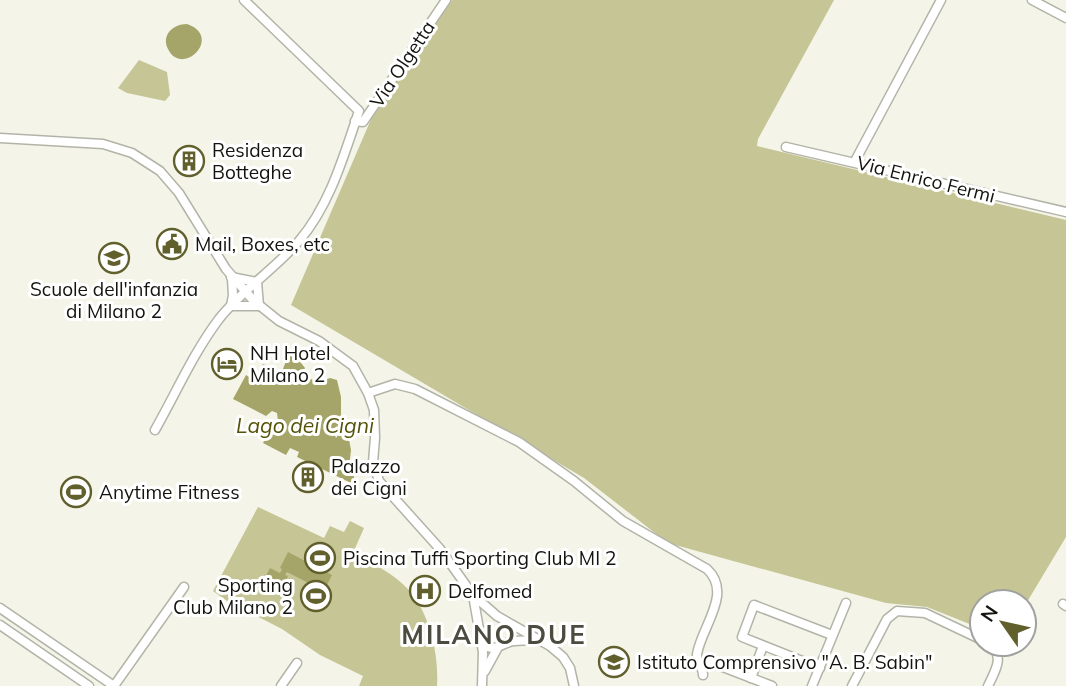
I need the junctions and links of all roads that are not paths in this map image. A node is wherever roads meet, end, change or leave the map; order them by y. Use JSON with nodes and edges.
{"nodes":[{"id":1,"x":244,"y":0,"type":"edge"},
{"id":2,"x":446,"y":0,"type":"edge"},
{"id":3,"x":942,"y":0,"type":"edge"},
{"id":4,"x":1032,"y":0,"type":"edge"},
{"id":5,"x":1066,"y":18,"type":"edge"},
{"id":6,"x":355,"y":121,"type":"junction"},
{"id":7,"x":0,"y":138,"type":"edge"},
{"id":8,"x":786,"y":147,"type":"dead end"},
{"id":9,"x":855,"y":161,"type":"junction"},
{"id":10,"x":1066,"y":212,"type":"edge"},
{"id":11,"x":231,"y":276,"type":"junction"},
{"id":12,"x":257,"y":282,"type":"junction"},
{"id":13,"x":245,"y":293,"type":"junction"},
{"id":14,"x":231,"y":306,"type":"junction"},
{"id":15,"x":259,"y":306,"type":"junction"},
{"id":16,"x":369,"y":393,"type":"junction"},
{"id":17,"x":155,"y":430,"type":"dead end"},
{"id":18,"x":184,"y":587,"type":"dead end"},
{"id":19,"x":473,"y":595,"type":"junction"},
{"id":20,"x":846,"y":603,"type":"dead end"},
{"id":21,"x":0,"y":608,"type":"edge"},
{"id":22,"x":497,"y":616,"type":"junction"},
{"id":23,"x":509,"y":624,"type":"junction"},
{"id":24,"x":0,"y":625,"type":"edge"},
{"id":25,"x":479,"y":626,"type":"junction"},
{"id":26,"x":968,"y":633,"type":"edge"},
{"id":27,"x":832,"y":635,"type":"junction"},
{"id":28,"x":537,"y":641,"type":"junction"},
{"id":29,"x":481,"y":642,"type":"junction"},
{"id":30,"x":508,"y":642,"type":"junction"},
{"id":31,"x":763,"y":646,"type":"junction"},
{"id":32,"x":497,"y":649,"type":"junction"},
{"id":33,"x":998,"y":658,"type":"edge"},
{"id":34,"x":710,"y":662,"type":"dead end"},
{"id":35,"x":297,"y":663,"type":"dead end"},
{"id":36,"x":820,"y":668,"type":"junction"},
{"id":37,"x":484,"y":674,"type":"junction"},
{"id":38,"x":703,"y":675,"type":"dead end"},
{"id":39,"x":751,"y":678,"type":"junction"},
{"id":40,"x":89,"y":686,"type":"edge"},
{"id":41,"x":114,"y":686,"type":"edge"},
{"id":42,"x":281,"y":686,"type":"edge"},
{"id":43,"x":482,"y":686,"type":"edge"},
{"id":44,"x":574,"y":686,"type":"edge"},
{"id":45,"x":772,"y":686,"type":"edge"},
{"id":46,"x":812,"y":686,"type":"edge"},
{"id":47,"x":852,"y":686,"type":"edge"},
{"id":48,"x":988,"y":686,"type":"edge"}],
"edges":[{"from":1,"to":6,"type":"street"},
{"from":2,"to":6,"type":"street","name":"Via Olgetta"},
{"from":3,"to":9,"type":"street"},
{"from":4,"to":5,"type":"street"},
{"from":6,"to":12,"type":"street"},
{"from":7,"to":11,"type":"street"},
{"from":8,"to":9,"type":"street","name":"Via Enrico Fermi"},
{"from":9,"to":10,"type":"street","name":"Via Enrico Fermi"},
{"from":11,"to":12,"type":"street"},
{"from":11,"to":13,"type":"street"},
{"from":11,"to":14,"type":"street"},
{"from":12,"to":13,"type":"street"},
{"from":12,"to":15,"type":"street"},
{"from":13,"to":14,"type":"street"},
{"from":13,"to":15,"type":"street"},
{"from":14,"to":15,"type":"street"},
{"from":14,"to":17,"type":"street"},
{"from":15,"to":16,"type":"street"},
{"from":16,"to":19,"type":"street"},
{"from":16,"to":38,"type":"street"},
{"from":18,"to":41,"type":"street"},
{"from":19,"to":22,"type":"street"},
{"from":19,"to":25,"type":"street"},
{"from":20,"to":27,"type":"street"},
{"from":21,"to":41,"type":"street"},
{"from":22,"to":23,"type":"street"},
{"from":22,"to":25,"type":"street"},
{"from":23,"to":28,"type":"street"},
{"from":23,"to":30,"type":"street"},
{"from":24,"to":40,"type":"street"},
{"from":25,"to":29,"type":"street"},
{"from":26,"to":47,"type":"street"},
{"from":27,"to":31,"type":"street"},
{"from":27,"to":36,"type":"street"},
{"from":28,"to":30,"type":"street"},
{"from":28,"to":44,"type":"street"},
{"from":29,"to":32,"type":"street"},
{"from":29,"to":37,"type":"street"},
{"from":30,"to":32,"type":"street"},
{"from":31,"to":36,"type":"street"},
{"from":31,"to":39,"type":"street"},
{"from":32,"to":37,"type":"street"},
{"from":33,"to":48,"type":"street"},
{"from":34,"to":39,"type":"street"},
{"from":35,"to":42,"type":"street"},
{"from":36,"to":46,"type":"street"},
{"from":37,"to":43,"type":"street"},
{"from":39,"to":45,"type":"street"}]}
